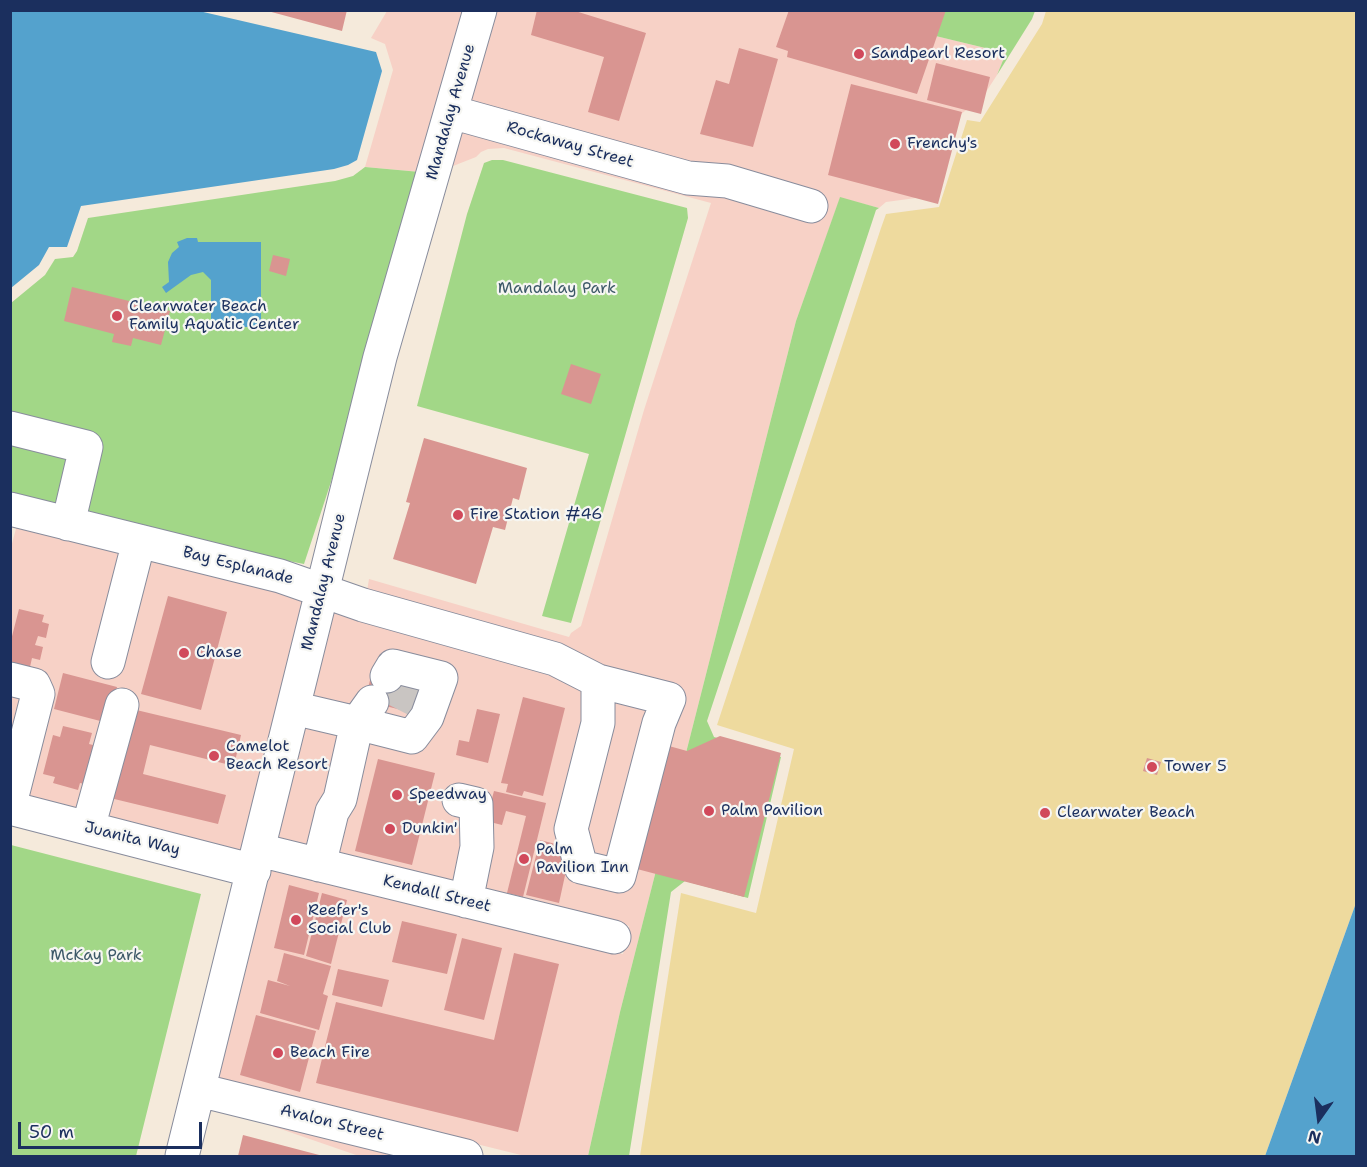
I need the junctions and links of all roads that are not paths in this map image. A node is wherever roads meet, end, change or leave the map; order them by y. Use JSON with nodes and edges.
{"nodes":[{"id":1,"x":480,"y":10,"type":"edge"},
{"id":2,"x":451,"y":112,"type":"junction"},
{"id":3,"x":811,"y":206,"type":"dead end"},
{"id":4,"x":10,"y":428,"type":"edge"},
{"id":5,"x":10,"y":509,"type":"edge"},
{"id":6,"x":68,"y":524,"type":"junction"},
{"id":7,"x":139,"y":541,"type":"junction"},
{"id":8,"x":322,"y":589,"type":"junction"},
{"id":9,"x":430,"y":623,"type":"junction"},
{"id":10,"x":108,"y":662,"type":"dead end"},
{"id":11,"x":10,"y":680,"type":"edge"},
{"id":12,"x":598,"y":681,"type":"junction"},
{"id":13,"x":389,"y":699,"type":"junction"},
{"id":14,"x":122,"y":705,"type":"dead end"},
{"id":15,"x":293,"y":708,"type":"junction"},
{"id":16,"x":459,"y":800,"type":"dead end"},
{"id":17,"x":10,"y":806,"type":"edge"},
{"id":18,"x":88,"y":828,"type":"junction"},
{"id":19,"x":257,"y":861,"type":"junction"},
{"id":20,"x":319,"y":865,"type":"junction"},
{"id":21,"x":466,"y":901,"type":"junction"},
{"id":22,"x":614,"y":938,"type":"dead end"},
{"id":23,"x":199,"y":1090,"type":"junction"},
{"id":24,"x":183,"y":1156,"type":"edge"},
{"id":25,"x":466,"y":1156,"type":"edge"}],
"edges":[{"from":1,"to":2,"type":"street","name":"Mandalay Avenue"},
{"from":2,"to":3,"type":"street","name":"Rockaway Street"},
{"from":2,"to":8,"type":"street","name":"Mandalay Avenue"},
{"from":4,"to":6,"type":"street"},
{"from":5,"to":6,"type":"street","name":"Bay Esplanade"},
{"from":6,"to":7,"type":"street","name":"Bay Esplanade"},
{"from":7,"to":8,"type":"street","name":"Bay Esplanade"},
{"from":7,"to":10,"type":"street"},
{"from":8,"to":9,"type":"street","name":"Bay Esplanade"},
{"from":8,"to":15,"type":"street","name":"Mandalay Avenue"},
{"from":9,"to":12,"type":"street","name":"Bay Esplanade"},
{"from":9,"to":13,"type":"street"},
{"from":11,"to":17,"type":"street"},
{"from":12,"to":12,"type":"street","name":"Bay Esplanade"},
{"from":13,"to":15,"type":"street"},
{"from":13,"to":20,"type":"street"},
{"from":14,"to":18,"type":"street"},
{"from":15,"to":19,"type":"street","name":"Mandalay Avenue"},
{"from":16,"to":21,"type":"street"},
{"from":17,"to":18,"type":"street","name":"Juanita Way"},
{"from":18,"to":19,"type":"street","name":"Juanita Way"},
{"from":19,"to":20,"type":"street","name":"Kendall Street"},
{"from":19,"to":23,"type":"street","name":"Mandalay Avenue"},
{"from":20,"to":21,"type":"street","name":"Kendall Street"},
{"from":21,"to":22,"type":"street","name":"Kendall Street"},
{"from":23,"to":24,"type":"street","name":"Mandalay Avenue"},
{"from":23,"to":25,"type":"street","name":"Avalon Street"}]}
